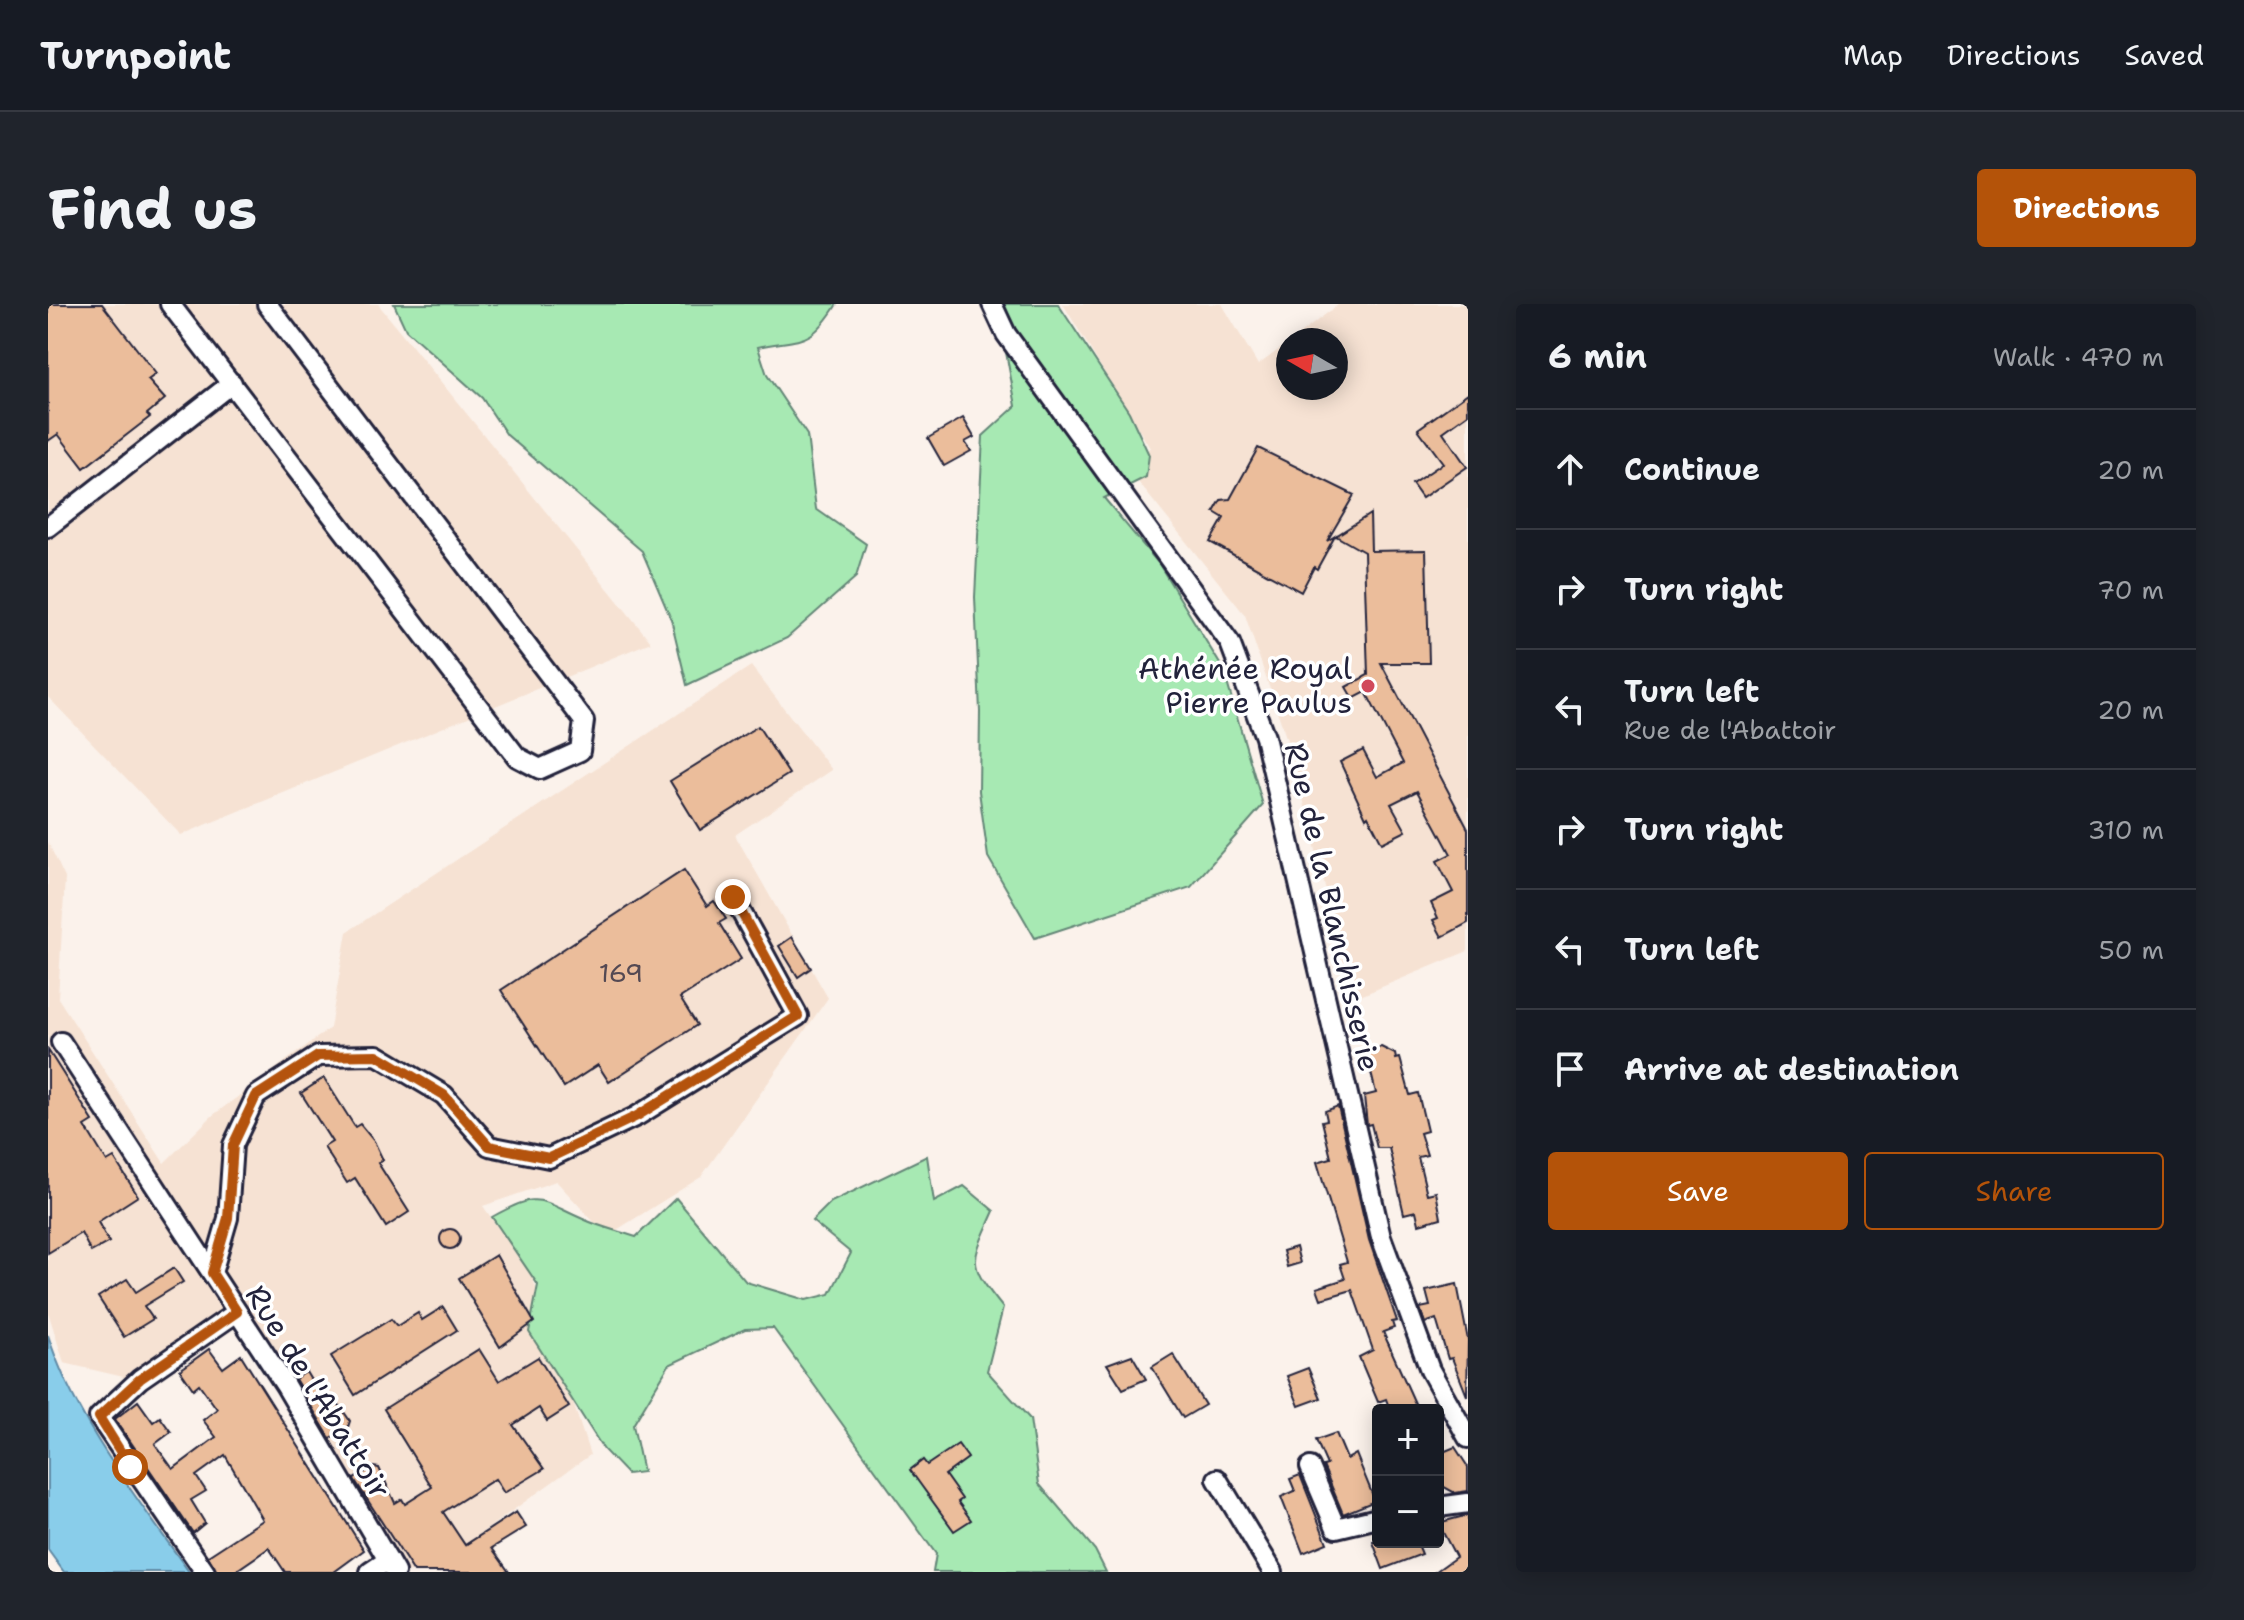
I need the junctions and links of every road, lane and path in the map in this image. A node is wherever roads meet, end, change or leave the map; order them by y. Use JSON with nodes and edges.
{"nodes":[{"id":1,"x":170,"y":304,"type":"edge"},
{"id":2,"x":267,"y":304,"type":"edge"},
{"id":3,"x":992,"y":304,"type":"edge"},
{"id":4,"x":232,"y":383,"type":"junction"},
{"id":5,"x":48,"y":527,"type":"edge"},
{"id":6,"x":733,"y":897,"type":"dead end"},
{"id":7,"x":61,"y":1042,"type":"dead end"},
{"id":8,"x":212,"y":1273,"type":"junction"},
{"id":9,"x":237,"y":1312,"type":"junction"},
{"id":10,"x":1468,"y":1438,"type":"edge"},
{"id":11,"x":1310,"y":1467,"type":"dead end"},
{"id":12,"x":1217,"y":1479,"type":"dead end"},
{"id":13,"x":1468,"y":1503,"type":"edge"},
{"id":14,"x":1444,"y":1506,"type":"edge"},
{"id":15,"x":1372,"y":1519,"type":"edge"},
{"id":16,"x":391,"y":1566,"type":"edge"},
{"id":17,"x":205,"y":1572,"type":"edge"},
{"id":18,"x":370,"y":1572,"type":"edge"},
{"id":19,"x":1273,"y":1572,"type":"edge"}],
"edges":[{"from":1,"to":4,"type":"street"},
{"from":2,"to":4,"type":"street"},
{"from":3,"to":10,"type":"street","name":"Rue de la Blanchisserie"},
{"from":4,"to":5,"type":"street"},
{"from":6,"to":8,"type":"street"},
{"from":7,"to":8,"type":"street","name":"Rue de l'Abattoir"},
{"from":8,"to":9,"type":"street","name":"Rue de l'Abattoir"},
{"from":9,"to":16,"type":"street","name":"Rue de l'Abattoir"},
{"from":9,"to":17,"type":"street"},
{"from":11,"to":15,"type":"street"},
{"from":12,"to":19,"type":"street"},
{"from":13,"to":14,"type":"street"},
{"from":16,"to":18,"type":"street"}]}
